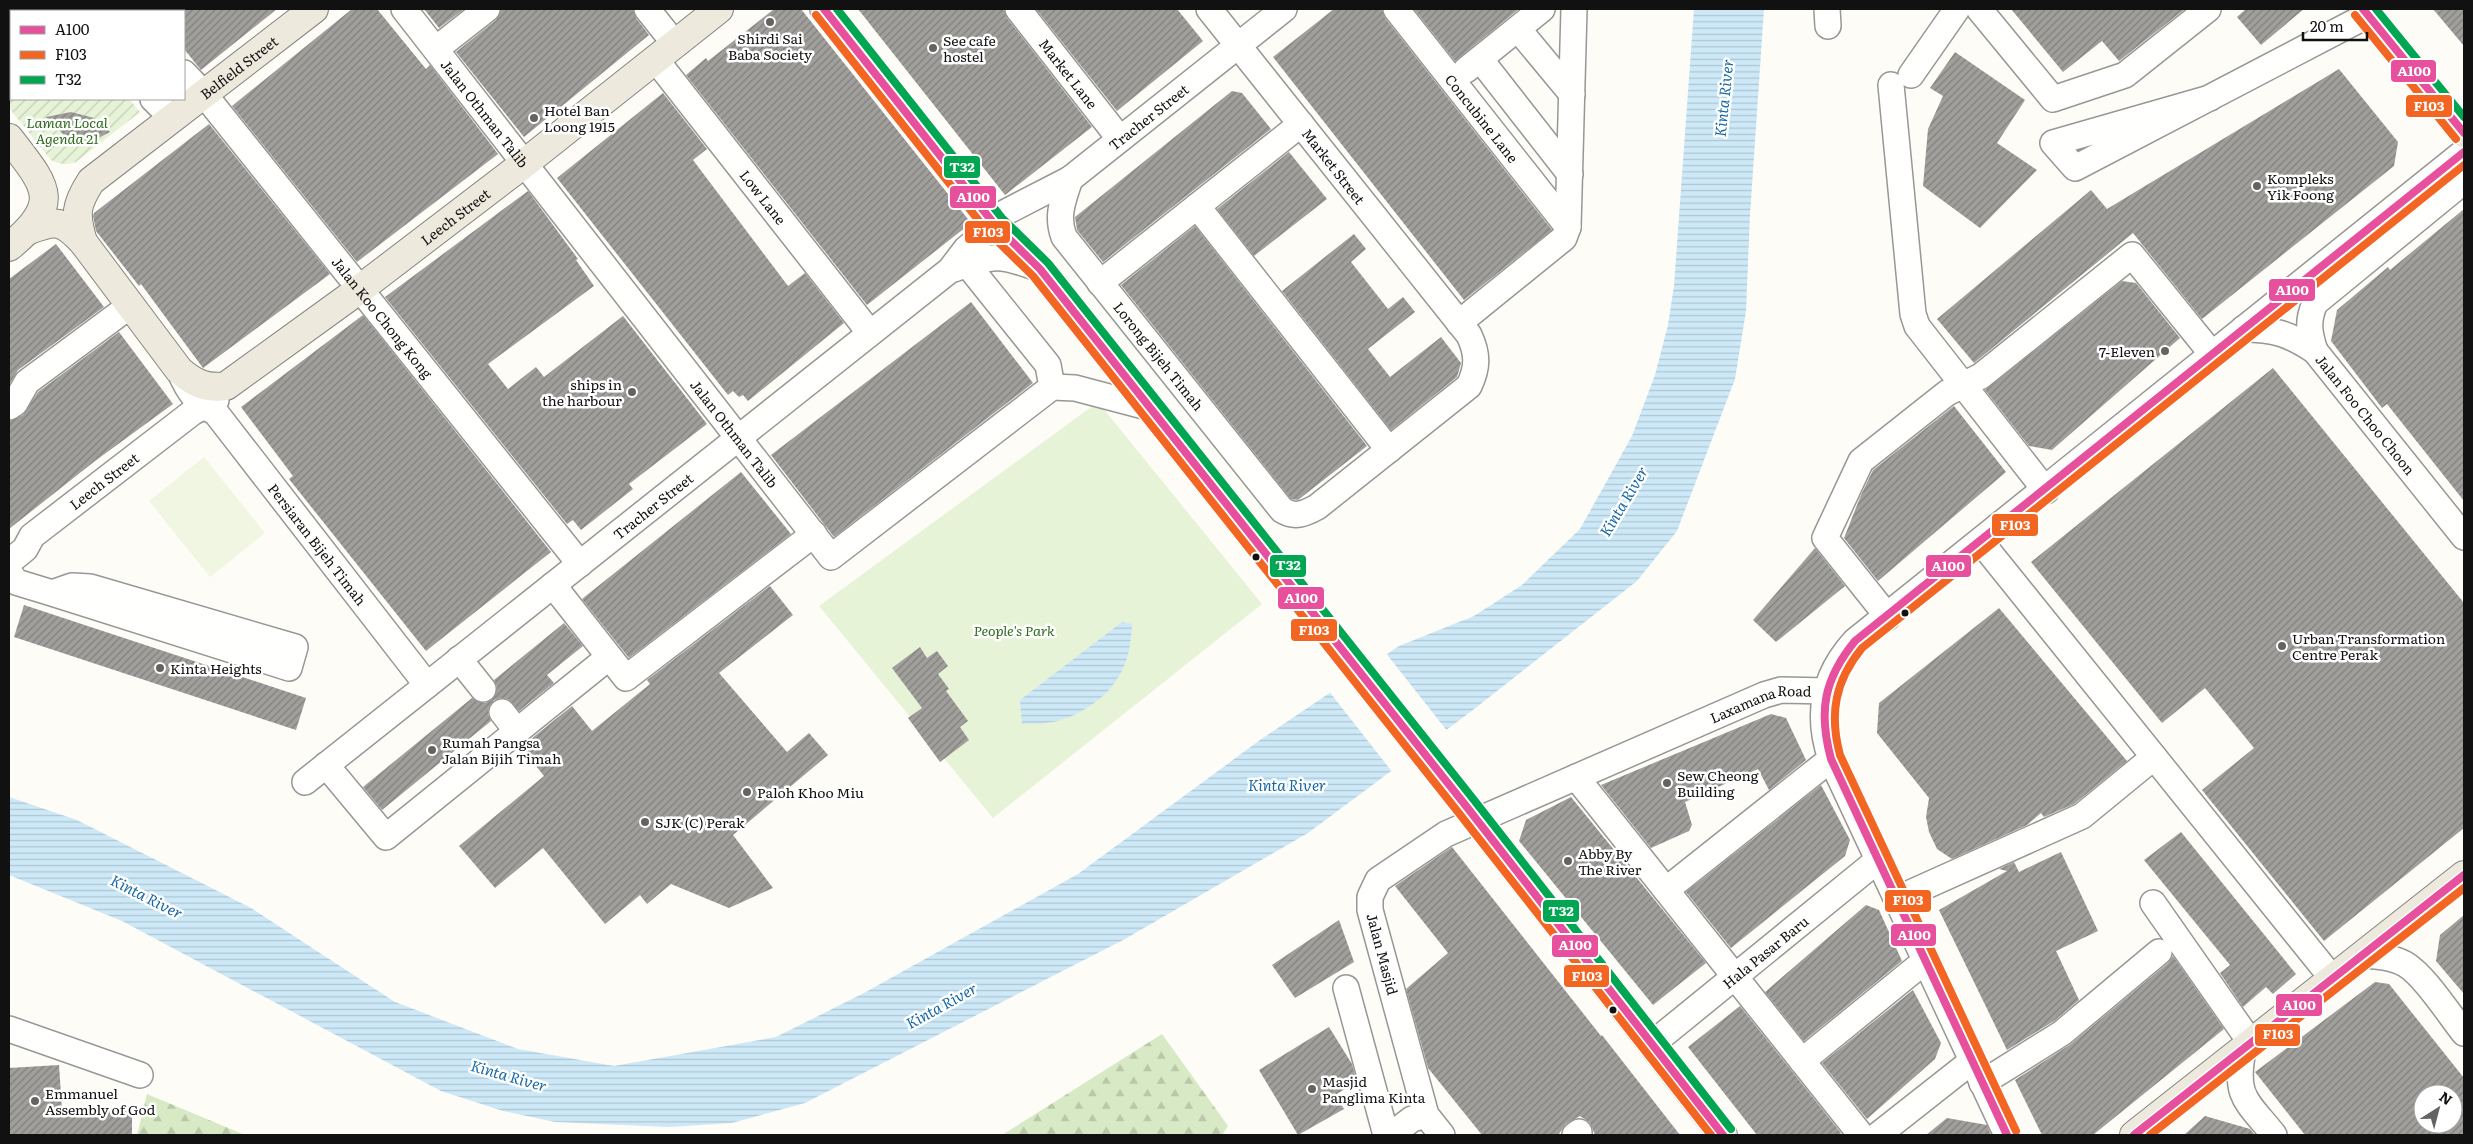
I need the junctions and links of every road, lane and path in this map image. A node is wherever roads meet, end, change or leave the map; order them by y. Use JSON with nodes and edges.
{"nodes":[{"id":1,"x":314,"y":9,"type":"edge"},
{"id":2,"x":404,"y":9,"type":"edge"},
{"id":3,"x":487,"y":9,"type":"edge"},
{"id":4,"x":647,"y":9,"type":"edge"},
{"id":5,"x":720,"y":9,"type":"edge"},
{"id":6,"x":824,"y":9,"type":"edge"},
{"id":7,"x":844,"y":9,"type":"edge"},
{"id":8,"x":1018,"y":9,"type":"edge"},
{"id":9,"x":1210,"y":9,"type":"edge"},
{"id":10,"x":1284,"y":9,"type":"edge"},
{"id":11,"x":1396,"y":9,"type":"edge"},
{"id":12,"x":1542,"y":9,"type":"edge"},
{"id":13,"x":1574,"y":9,"type":"edge"},
{"id":14,"x":1957,"y":9,"type":"edge"},
{"id":15,"x":1979,"y":9,"type":"edge"},
{"id":16,"x":2208,"y":9,"type":"edge"},
{"id":17,"x":2366,"y":12,"type":"edge"},
{"id":18,"x":1518,"y":28,"type":"junction"},
{"id":19,"x":1238,"y":46,"type":"junction"},
{"id":20,"x":436,"y":49,"type":"junction"},
{"id":21,"x":666,"y":52,"type":"junction"},
{"id":22,"x":1480,"y":59,"type":"junction"},
{"id":23,"x":185,"y":74,"type":"edge"},
{"id":24,"x":1453,"y":81,"type":"junction"},
{"id":25,"x":204,"y":94,"type":"junction"},
{"id":26,"x":1572,"y":94,"type":"junction"},
{"id":27,"x":2210,"y":98,"type":"junction"},
{"id":28,"x":163,"y":108,"type":"edge"},
{"id":29,"x":1301,"y":124,"type":"junction"},
{"id":30,"x":2464,"y":133,"type":"edge"},
{"id":31,"x":9,"y":138,"type":"edge"},
{"id":32,"x":1120,"y":139,"type":"junction"},
{"id":33,"x":2464,"y":152,"type":"edge"},
{"id":34,"x":525,"y":163,"type":"junction"},
{"id":35,"x":1570,"y":174,"type":"junction"},
{"id":36,"x":39,"y":177,"type":"junction"},
{"id":37,"x":1070,"y":179,"type":"junction"},
{"id":38,"x":91,"y":180,"type":"junction"},
{"id":39,"x":2464,"y":181,"type":"edge"},
{"id":40,"x":1197,"y":206,"type":"junction"},
{"id":41,"x":1000,"y":218,"type":"junction"},
{"id":42,"x":1568,"y":227,"type":"junction"},
{"id":43,"x":19,"y":238,"type":"edge"},
{"id":44,"x":83,"y":242,"type":"junction"},
{"id":45,"x":958,"y":267,"type":"junction"},
{"id":46,"x":1040,"y":269,"type":"junction"},
{"id":47,"x":1100,"y":283,"type":"junction"},
{"id":48,"x":360,"y":289,"type":"junction"},
{"id":49,"x":130,"y":305,"type":"junction"},
{"id":50,"x":1459,"y":323,"type":"junction"},
{"id":51,"x":2243,"y":329,"type":"junction"},
{"id":52,"x":870,"y":334,"type":"junction"},
{"id":53,"x":2316,"y":351,"type":"junction"},
{"id":54,"x":2212,"y":354,"type":"junction"},
{"id":55,"x":180,"y":370,"type":"junction"},
{"id":56,"x":236,"y":381,"type":"junction"},
{"id":57,"x":1963,"y":386,"type":"junction"},
{"id":58,"x":1052,"y":387,"type":"junction"},
{"id":59,"x":205,"y":407,"type":"junction"},
{"id":60,"x":9,"y":408,"type":"edge"},
{"id":61,"x":1151,"y":408,"type":"junction"},
{"id":62,"x":740,"y":437,"type":"junction"},
{"id":63,"x":1389,"y":450,"type":"junction"},
{"id":64,"x":2046,"y":490,"type":"junction"},
{"id":65,"x":1297,"y":516,"type":"joint"},
{"id":66,"x":814,"y":534,"type":"junction"},
{"id":67,"x":32,"y":536,"type":"junction"},
{"id":68,"x":2464,"y":537,"type":"edge"},
{"id":69,"x":1980,"y":542,"type":"junction"},
{"id":70,"x":9,"y":547,"type":"edge"},
{"id":71,"x":9,"y":562,"type":"edge"},
{"id":72,"x":580,"y":564,"type":"junction"},
{"id":73,"x":9,"y":572,"type":"edge"},
{"id":74,"x":553,"y":585,"type":"junction"},
{"id":75,"x":52,"y":593,"type":"junction"},
{"id":76,"x":1888,"y":617,"type":"junction"},
{"id":77,"x":609,"y":657,"type":"junction"},
{"id":78,"x":459,"y":660,"type":"junction"},
{"id":79,"x":427,"y":685,"type":"junction"},
{"id":80,"x":483,"y":689,"type":"dead end"},
{"id":81,"x":1827,"y":691,"type":"junction"},
{"id":82,"x":2154,"y":757,"type":"junction"},
{"id":83,"x":1831,"y":759,"type":"junction"},
{"id":84,"x":326,"y":766,"type":"junction"},
{"id":85,"x":1576,"y":777,"type":"junction"},
{"id":86,"x":304,"y":782,"type":"dead end"},
{"id":87,"x":1471,"y":813,"type":"junction"},
{"id":88,"x":1878,"y":860,"type":"junction"},
{"id":89,"x":2464,"y":875,"type":"edge"},
{"id":90,"x":1666,"y":890,"type":"junction"},
{"id":91,"x":1897,"y":899,"type":"junction"},
{"id":92,"x":2153,"y":903,"type":"dead end"},
{"id":93,"x":2159,"y":952,"type":"dead end"},
{"id":94,"x":2363,"y":955,"type":"junction"},
{"id":95,"x":1925,"y":960,"type":"junction"},
{"id":96,"x":1735,"y":976,"type":"junction"},
{"id":97,"x":2332,"y":978,"type":"junction"},
{"id":98,"x":1346,"y":988,"type":"dead end"},
{"id":99,"x":9,"y":1029,"type":"edge"},
{"id":100,"x":2464,"y":1033,"type":"edge"},
{"id":101,"x":1652,"y":1044,"type":"junction"},
{"id":102,"x":2247,"y":1046,"type":"junction"},
{"id":103,"x":1802,"y":1061,"type":"junction"},
{"id":104,"x":1977,"y":1072,"type":"junction"},
{"id":105,"x":140,"y":1075,"type":"dead end"},
{"id":106,"x":1426,"y":1115,"type":"junction"},
{"id":107,"x":1386,"y":1135,"type":"edge"},
{"id":108,"x":1391,"y":1135,"type":"edge"},
{"id":109,"x":1442,"y":1135,"type":"edge"},
{"id":110,"x":1723,"y":1135,"type":"edge"},
{"id":111,"x":1861,"y":1135,"type":"edge"},
{"id":112,"x":1878,"y":1135,"type":"edge"},
{"id":113,"x":2007,"y":1135,"type":"edge"},
{"id":114,"x":2136,"y":1135,"type":"edge"},
{"id":115,"x":2274,"y":1135,"type":"edge"}],
"edges":[{"from":1,"to":25,"type":"main road","name":"Belfield Street"},
{"from":2,"to":20,"type":"street","name":"Jalan Othman Talib"},
{"from":3,"to":20,"type":"street"},
{"from":4,"to":21,"type":"street","name":"Low Lane"},
{"from":5,"to":21,"type":"main road","name":"Leech Street"},
{"from":6,"to":41,"type":"highway"},
{"from":7,"to":41,"type":"highway"},
{"from":8,"to":32,"type":"street","name":"Market Lane"},
{"from":9,"to":19,"type":"street","name":"Market Street"},
{"from":10,"to":19,"type":"street","name":"Tracher Street"},
{"from":11,"to":24,"type":"street","name":"Concubine Lane"},
{"from":12,"to":18,"type":"street"},
{"from":13,"to":26,"type":"street"},
{"from":14,"to":57,"type":"street"},
{"from":15,"to":16,"type":"street"},
{"from":17,"to":27,"type":"street"},
{"from":17,"to":30,"type":"highway"},
{"from":18,"to":22,"type":"street"},
{"from":18,"to":26,"type":"street"},
{"from":19,"to":29,"type":"street","name":"Market Street"},
{"from":19,"to":32,"type":"street","name":"Tracher Street"},
{"from":20,"to":34,"type":"street","name":"Jalan Othman Talib"},
{"from":21,"to":34,"type":"main road","name":"Leech Street"},
{"from":21,"to":52,"type":"street","name":"Low Lane"},
{"from":22,"to":24,"type":"street"},
{"from":22,"to":35,"type":"street"},
{"from":23,"to":25,"type":"street","name":"Jalan Koo Chong Kong"},
{"from":24,"to":42,"type":"street","name":"Concubine Lane"},
{"from":25,"to":28,"type":"main road","name":"Belfield Street"},
{"from":25,"to":48,"type":"street","name":"Jalan Koo Chong Kong"},
{"from":26,"to":35,"type":"street"},
{"from":27,"to":27,"type":"street"},
{"from":28,"to":38,"type":"main road","name":"Belfield Street"},
{"from":29,"to":40,"type":"street"},
{"from":29,"to":50,"type":"street","name":"Market Street"},
{"from":31,"to":36,"type":"main road"},
{"from":32,"to":37,"type":"street","name":"Tracher Street"},
{"from":33,"to":51,"type":"street","name":"Laxamana Road"},
{"from":34,"to":48,"type":"main road","name":"Leech Street"},
{"from":34,"to":62,"type":"street","name":"Jalan Othman Talib"},
{"from":35,"to":42,"type":"street"},
{"from":36,"to":38,"type":"main road","name":"Belfield Street"},
{"from":36,"to":43,"type":"main road"},
{"from":37,"to":41,"type":"street","name":"Tracher Street"},
{"from":37,"to":47,"type":"street","name":"Lorong Bijeh Timah"},
{"from":38,"to":44,"type":"main road","name":"Belfield Street"},
{"from":39,"to":53,"type":"street"},
{"from":40,"to":47,"type":"street"},
{"from":40,"to":63,"type":"street"},
{"from":41,"to":45,"type":"street","name":"Tracher Street"},
{"from":41,"to":46,"type":"highway"},
{"from":42,"to":50,"type":"street"},
{"from":43,"to":44,"type":"main road"},
{"from":44,"to":49,"type":"main road"},
{"from":45,"to":46,"type":"street"},
{"from":45,"to":52,"type":"street","name":"Tracher Street"},
{"from":45,"to":58,"type":"street"},
{"from":46,"to":61,"type":"highway"},
{"from":47,"to":65,"type":"street","name":"Lorong Bijeh Timah"},
{"from":48,"to":56,"type":"main road","name":"Leech Street"},
{"from":48,"to":72,"type":"street","name":"Jalan Koo Chong Kong"},
{"from":49,"to":55,"type":"main road"},
{"from":49,"to":60,"type":"street"},
{"from":50,"to":63,"type":"street","name":"Market Street"},
{"from":51,"to":53,"type":"street","name":"Jalan Foo Choo Choon"},
{"from":51,"to":54,"type":"street","name":"Laxamana Road"},
{"from":52,"to":62,"type":"street","name":"Tracher Street"},
{"from":53,"to":68,"type":"street","name":"Jalan Foo Choo Choon"},
{"from":54,"to":57,"type":"street"},
{"from":54,"to":64,"type":"street","name":"Laxamana Road"},
{"from":55,"to":56,"type":"main road","name":"Leech Street"},
{"from":55,"to":59,"type":"street","name":"Persiaran Bijeh Timah"},
{"from":56,"to":59,"type":"street","name":"Leech Street"},
{"from":57,"to":64,"type":"street"},
{"from":57,"to":76,"type":"street"},
{"from":58,"to":61,"type":"street"},
{"from":58,"to":66,"type":"street","name":"Jalan Othman Talib"},
{"from":59,"to":67,"type":"street","name":"Leech Street"},
{"from":59,"to":79,"type":"street","name":"Persiaran Bijeh Timah"},
{"from":61,"to":87,"type":"highway"},
{"from":62,"to":66,"type":"street","name":"Jalan Othman Talib"},
{"from":62,"to":72,"type":"street","name":"Tracher Street"},
{"from":63,"to":65,"type":"street","name":"Market Street"},
{"from":64,"to":69,"type":"street","name":"Laxamana Road"},
{"from":66,"to":77,"type":"street"},
{"from":67,"to":70,"type":"street"},
{"from":67,"to":71,"type":"street","name":"Leech Street"},
{"from":69,"to":76,"type":"street","name":"Laxamana Road"},
{"from":69,"to":82,"type":"street"},
{"from":72,"to":74,"type":"street","name":"Tracher Street"},
{"from":73,"to":75,"type":"street"},
{"from":74,"to":77,"type":"street"},
{"from":74,"to":78,"type":"street","name":"Tracher Street"},
{"from":75,"to":75,"type":"street"},
{"from":76,"to":81,"type":"street","name":"Laxamana Road"},
{"from":77,"to":84,"type":"street"},
{"from":78,"to":79,"type":"street","name":"Tracher Street"},
{"from":78,"to":80,"type":"street"},
{"from":79,"to":84,"type":"street","name":"Tracher Street"},
{"from":81,"to":83,"type":"street"},
{"from":81,"to":85,"type":"street","name":"Laxamana Road"},
{"from":82,"to":91,"type":"street"},
{"from":82,"to":97,"type":"street"},
{"from":83,"to":88,"type":"street"},
{"from":83,"to":90,"type":"street"},
{"from":84,"to":86,"type":"street","name":"Tracher Street"},
{"from":85,"to":87,"type":"street","name":"Laxamana Road"},
{"from":85,"to":90,"type":"street"},
{"from":87,"to":101,"type":"highway"},
{"from":87,"to":106,"type":"street","name":"Jalan Masjid"},
{"from":88,"to":91,"type":"street"},
{"from":88,"to":96,"type":"street","name":"Hala Pasar Baru"},
{"from":89,"to":94,"type":"main road"},
{"from":90,"to":96,"type":"street"},
{"from":91,"to":95,"type":"street"},
{"from":92,"to":102,"type":"street"},
{"from":93,"to":104,"type":"street"},
{"from":94,"to":97,"type":"main road"},
{"from":94,"to":100,"type":"street"},
{"from":95,"to":103,"type":"street"},
{"from":95,"to":104,"type":"street"},
{"from":96,"to":101,"type":"street","name":"Hala Pasar Baru"},
{"from":96,"to":103,"type":"street"},
{"from":97,"to":102,"type":"main road"},
{"from":98,"to":107,"type":"street"},
{"from":99,"to":105,"type":"street"},
{"from":101,"to":110,"type":"highway"},
{"from":102,"to":114,"type":"main road"},
{"from":102,"to":115,"type":"street"},
{"from":103,"to":111,"type":"street"},
{"from":104,"to":112,"type":"street"},
{"from":104,"to":113,"type":"street"},
{"from":106,"to":108,"type":"street"},
{"from":106,"to":109,"type":"street","name":"Jalan Masjid"}]}
